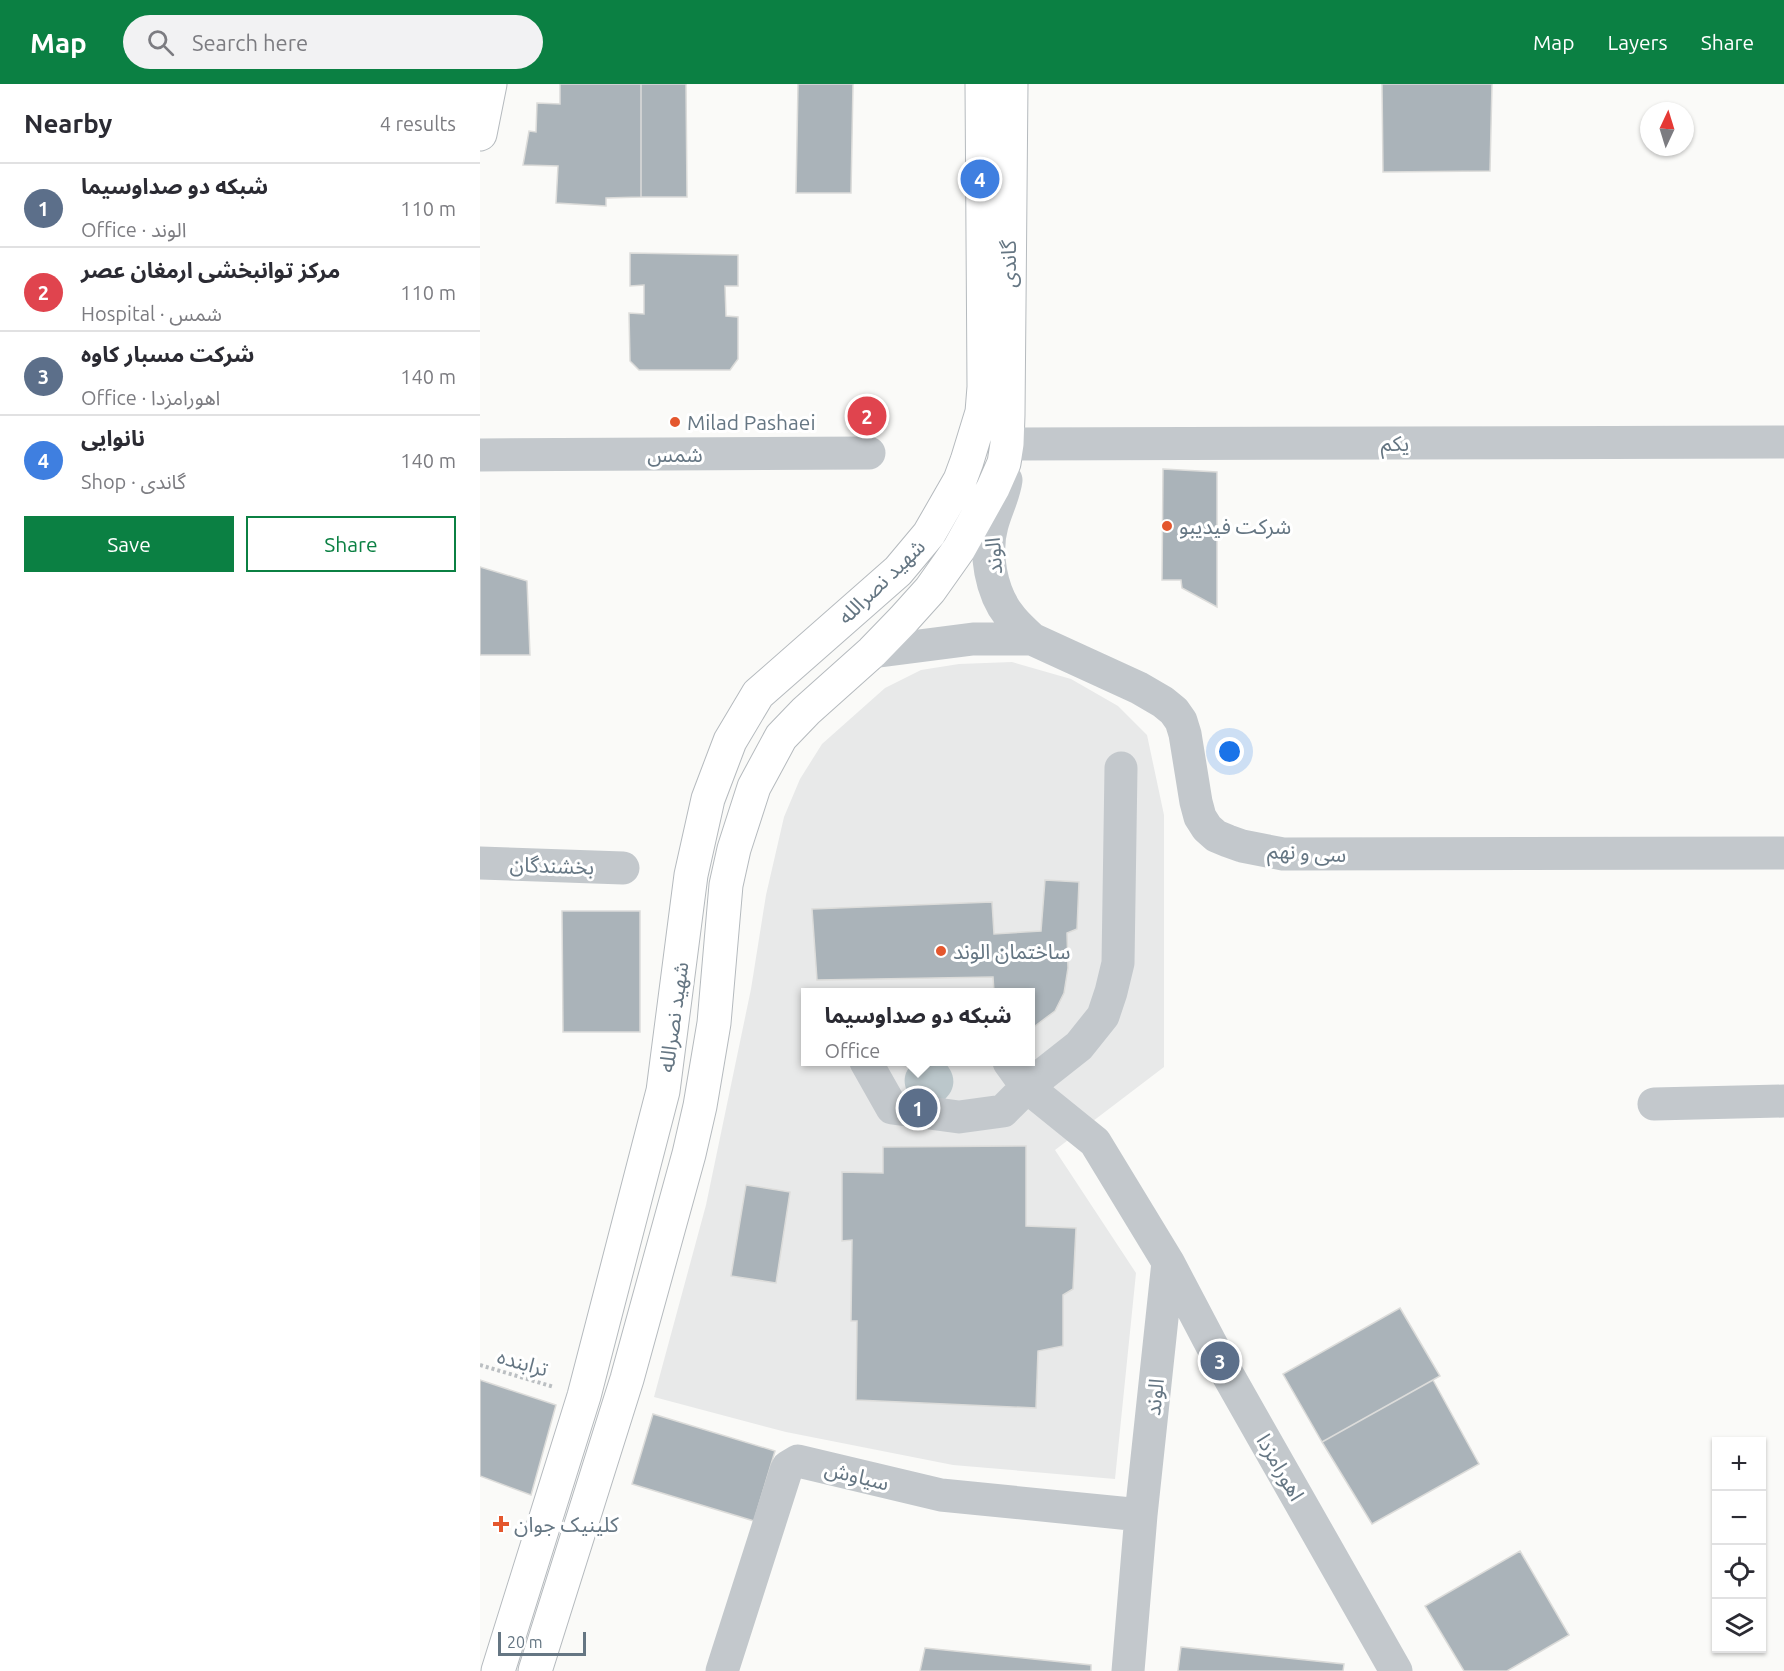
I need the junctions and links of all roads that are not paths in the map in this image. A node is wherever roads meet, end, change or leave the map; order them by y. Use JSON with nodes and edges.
{"nodes":[{"id":1,"x":490,"y":84,"type":"edge"},
{"id":2,"x":982,"y":84,"type":"edge"},
{"id":3,"x":1011,"y":84,"type":"edge"},
{"id":4,"x":480,"y":134,"type":"edge"},
{"id":5,"x":975,"y":438,"type":"junction"},
{"id":6,"x":1784,"y":442,"type":"edge"},
{"id":7,"x":869,"y":453,"type":"dead end"},
{"id":8,"x":1005,"y":453,"type":"junction"},
{"id":9,"x":480,"y":455,"type":"edge"},
{"id":10,"x":1032,"y":639,"type":"junction"},
{"id":11,"x":872,"y":652,"type":"junction"},
{"id":12,"x":1121,"y":768,"type":"dead end"},
{"id":13,"x":1784,"y":853,"type":"edge"},
{"id":14,"x":480,"y":863,"type":"edge"},
{"id":15,"x":623,"y":868,"type":"dead end"},
{"id":16,"x":868,"y":1066,"type":"edge"},
{"id":17,"x":1018,"y":1075,"type":"edge"},
{"id":18,"x":1784,"y":1101,"type":"edge"},
{"id":19,"x":1654,"y":1104,"type":"dead end"},
{"id":20,"x":1168,"y":1262,"type":"junction"},
{"id":21,"x":1142,"y":1515,"type":"junction"},
{"id":22,"x":498,"y":1671,"type":"edge"},
{"id":23,"x":535,"y":1671,"type":"edge"},
{"id":24,"x":722,"y":1671,"type":"edge"},
{"id":25,"x":1128,"y":1671,"type":"edge"},
{"id":26,"x":1396,"y":1671,"type":"edge"}],
"edges":[{"from":1,"to":4,"type":"main road"},
{"from":2,"to":5,"type":"main road","name":"گاندی"},
{"from":3,"to":8,"type":"main road","name":"گاندی"},
{"from":5,"to":8,"type":"main road"},
{"from":5,"to":22,"type":"main road","name":"شهید نصرالله"},
{"from":6,"to":8,"type":"street","name":"یکم"},
{"from":7,"to":9,"type":"street","name":"شمس"},
{"from":8,"to":10,"type":"street","name":"الوند"},
{"from":8,"to":11,"type":"main road","name":"شهید نصرالله"},
{"from":10,"to":11,"type":"street","name":"سی و نهم"},
{"from":10,"to":13,"type":"street","name":"سی و نهم"},
{"from":11,"to":23,"type":"main road","name":"شهید نصرالله"},
{"from":12,"to":17,"type":"street"},
{"from":14,"to":15,"type":"street","name":"بخشندگان"},
{"from":16,"to":17,"type":"street"},
{"from":17,"to":20,"type":"street"},
{"from":18,"to":19,"type":"street"},
{"from":20,"to":21,"type":"street","name":"الوند"},
{"from":20,"to":26,"type":"street","name":"اهورامزدا"},
{"from":21,"to":24,"type":"street","name":"سیاوش"},
{"from":21,"to":25,"type":"street","name":"الوند"}]}
